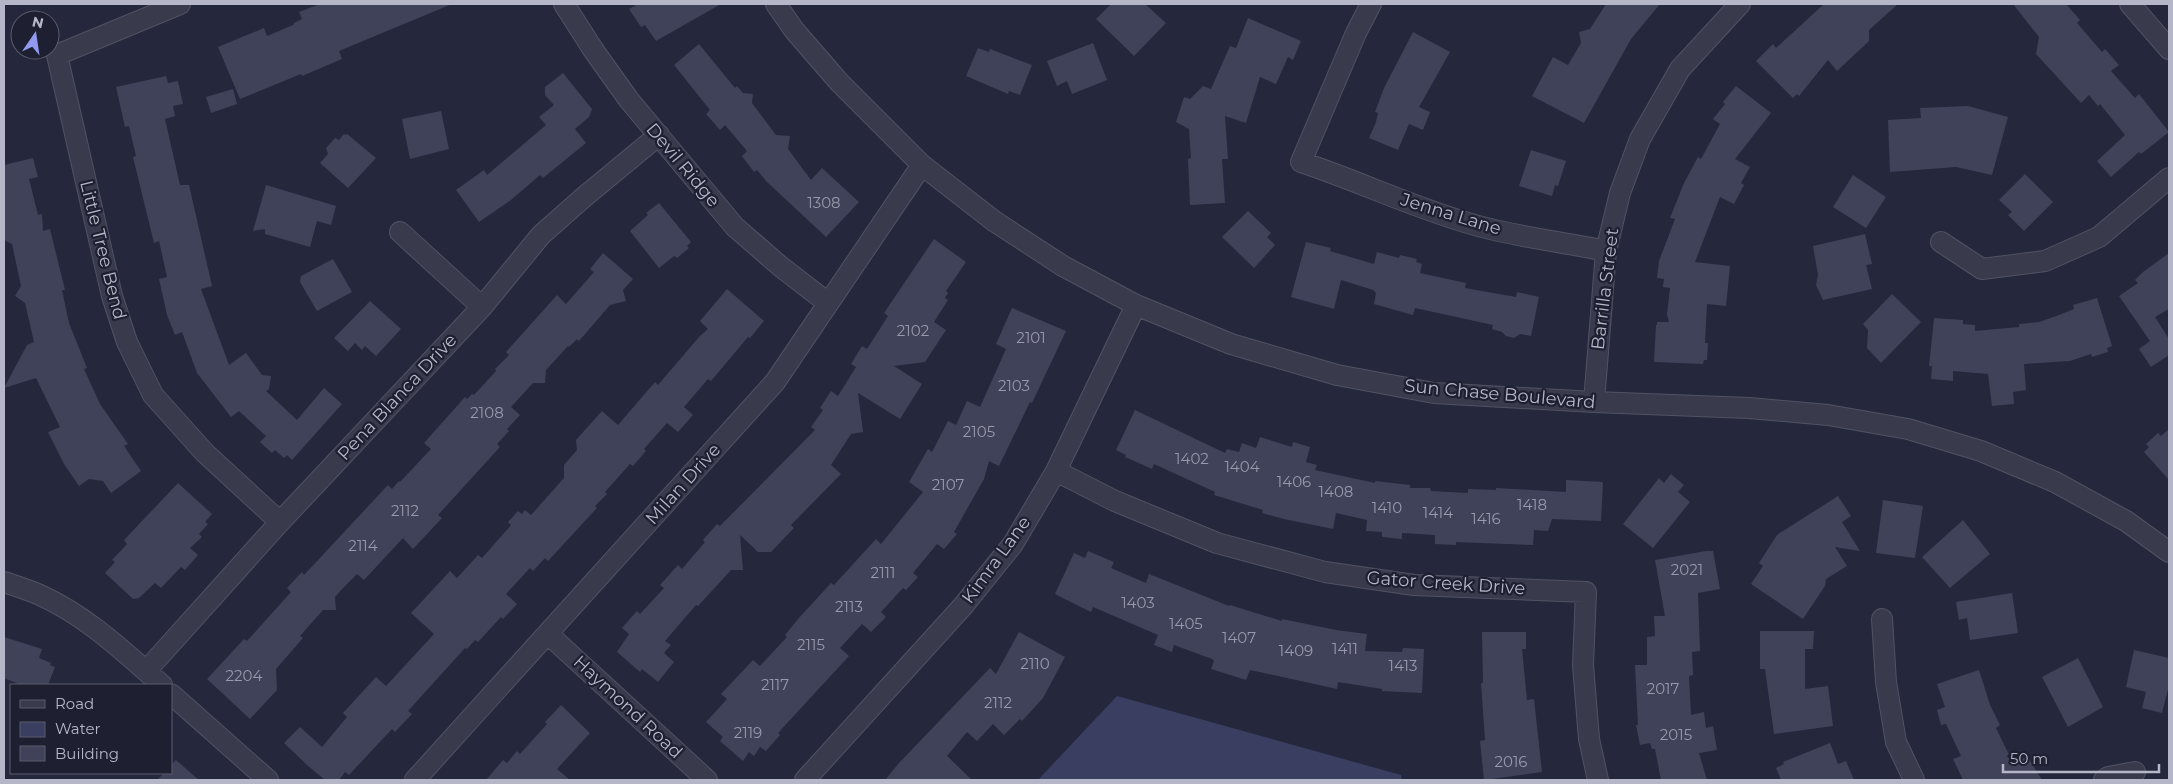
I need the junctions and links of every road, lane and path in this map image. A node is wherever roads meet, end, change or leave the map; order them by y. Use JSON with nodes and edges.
{"nodes":[{"id":1,"x":180,"y":4,"type":"edge"},
{"id":2,"x":564,"y":4,"type":"edge"},
{"id":3,"x":776,"y":4,"type":"edge"},
{"id":4,"x":1371,"y":4,"type":"edge"},
{"id":5,"x":1740,"y":4,"type":"edge"},
{"id":6,"x":2130,"y":4,"type":"edge"},
{"id":7,"x":2169,"y":49,"type":"edge"},
{"id":8,"x":659,"y":135,"type":"junction"},
{"id":9,"x":922,"y":165,"type":"junction"},
{"id":10,"x":2169,"y":178,"type":"edge"},
{"id":11,"x":400,"y":232,"type":"dead end"},
{"id":12,"x":1941,"y":242,"type":"dead end"},
{"id":13,"x":1606,"y":250,"type":"junction"},
{"id":14,"x":828,"y":303,"type":"junction"},
{"id":15,"x":1136,"y":305,"type":"junction"},
{"id":16,"x":482,"y":307,"type":"junction"},
{"id":17,"x":1594,"y":402,"type":"junction"},
{"id":18,"x":1056,"y":471,"type":"junction"},
{"id":19,"x":280,"y":522,"type":"junction"},
{"id":20,"x":2169,"y":552,"type":"edge"},
{"id":21,"x":4,"y":582,"type":"edge"},
{"id":22,"x":1882,"y":619,"type":"dead end"},
{"id":23,"x":548,"y":634,"type":"junction"},
{"id":24,"x":146,"y":671,"type":"junction"},
{"id":25,"x":161,"y":684,"type":"edge"},
{"id":26,"x":172,"y":695,"type":"edge"},
{"id":27,"x":2135,"y":772,"type":"dead end"},
{"id":28,"x":268,"y":780,"type":"edge"},
{"id":29,"x":415,"y":780,"type":"edge"},
{"id":30,"x":707,"y":780,"type":"edge"},
{"id":31,"x":805,"y":780,"type":"edge"},
{"id":32,"x":1598,"y":780,"type":"edge"},
{"id":33,"x":1914,"y":780,"type":"edge"},
{"id":34,"x":2104,"y":780,"type":"edge"}],
"edges":[{"from":1,"to":19,"type":"street","name":"Little Tree Bend"},
{"from":2,"to":8,"type":"street","name":"Devil Ridge"},
{"from":3,"to":9,"type":"street","name":"Sun Chase Boulevard"},
{"from":4,"to":13,"type":"street","name":"Jenna Lane"},
{"from":5,"to":13,"type":"street","name":"Barrilla Street"},
{"from":6,"to":7,"type":"street"},
{"from":8,"to":14,"type":"street","name":"Devil Ridge"},
{"from":8,"to":16,"type":"street","name":"Pena Blanca Drive"},
{"from":9,"to":14,"type":"street","name":"Milan Drive"},
{"from":9,"to":15,"type":"street","name":"Sun Chase Boulevard"},
{"from":10,"to":12,"type":"street"},
{"from":11,"to":16,"type":"street"},
{"from":13,"to":17,"type":"street","name":"Barrilla Street"},
{"from":14,"to":23,"type":"street","name":"Milan Drive"},
{"from":15,"to":17,"type":"street","name":"Sun Chase Boulevard"},
{"from":15,"to":18,"type":"street","name":"Kimra Lane"},
{"from":16,"to":19,"type":"street","name":"Pena Blanca Drive"},
{"from":17,"to":20,"type":"street","name":"Sun Chase Boulevard"},
{"from":18,"to":31,"type":"street","name":"Kimra Lane"},
{"from":18,"to":32,"type":"street","name":"Gator Creek Drive"},
{"from":19,"to":24,"type":"street","name":"Pena Blanca Drive"},
{"from":21,"to":24,"type":"street"},
{"from":22,"to":33,"type":"street"},
{"from":23,"to":29,"type":"street","name":"Milan Drive"},
{"from":23,"to":30,"type":"street","name":"Haymond Road"},
{"from":24,"to":25,"type":"street"},
{"from":26,"to":28,"type":"street"},
{"from":27,"to":34,"type":"street"}]}
